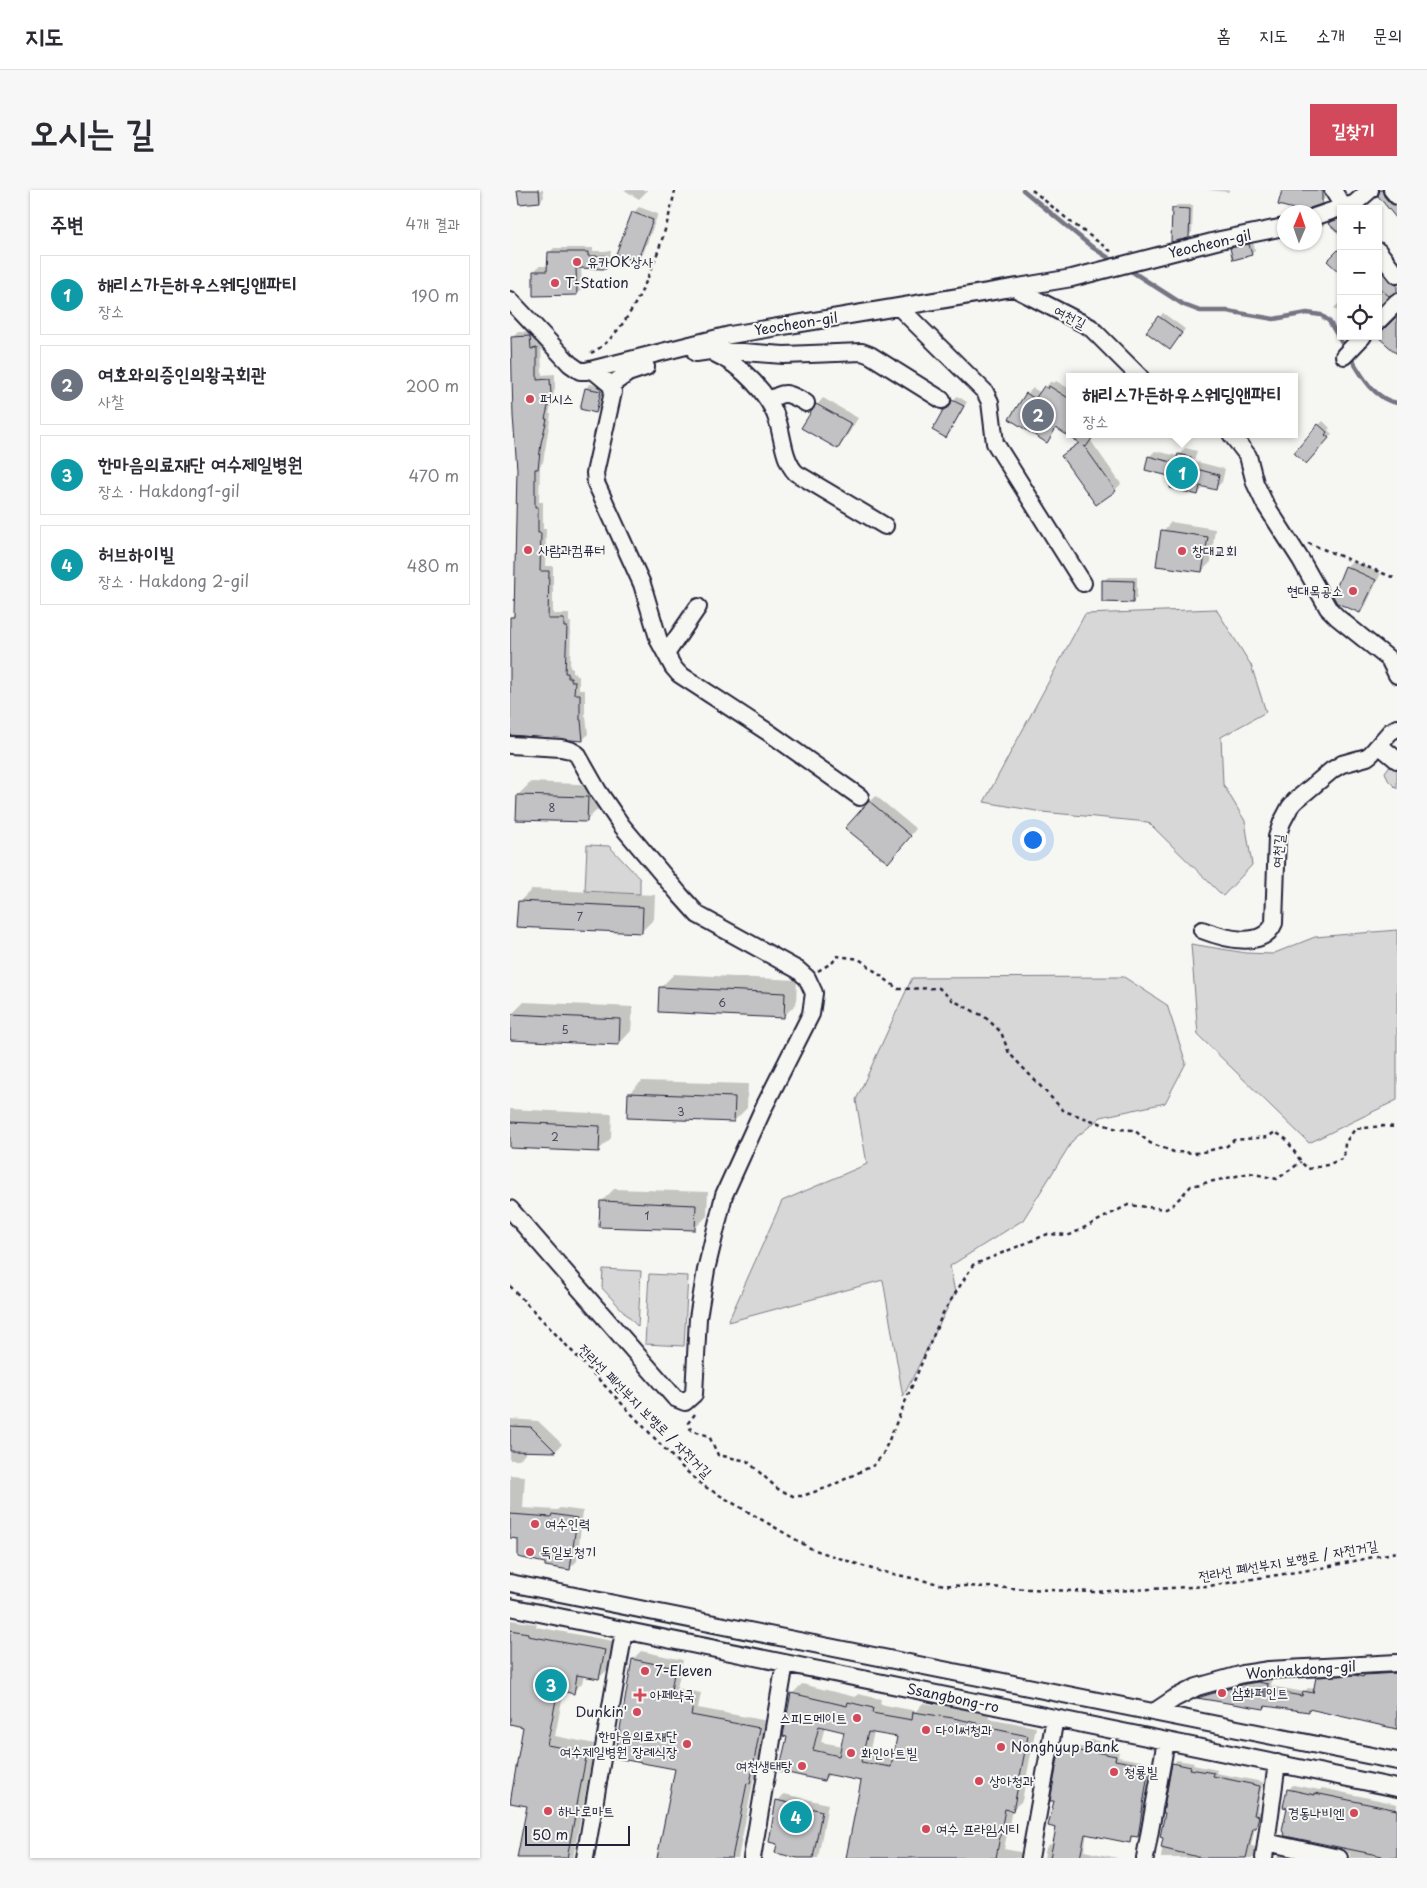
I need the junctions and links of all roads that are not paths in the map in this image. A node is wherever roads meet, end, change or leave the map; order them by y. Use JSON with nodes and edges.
{"nodes":[{"id":1,"x":1333,"y":190,"type":"edge"},
{"id":2,"x":1370,"y":190,"type":"edge"},
{"id":3,"x":1392,"y":190,"type":"edge"},
{"id":4,"x":1397,"y":196,"type":"edge"},
{"id":5,"x":1342,"y":205,"type":"edge"},
{"id":6,"x":1352,"y":205,"type":"edge"},
{"id":7,"x":1337,"y":210,"type":"edge"},
{"id":8,"x":1322,"y":215,"type":"edge"},
{"id":9,"x":1277,"y":228,"type":"edge"},
{"id":10,"x":1382,"y":256,"type":"edge"},
{"id":11,"x":1397,"y":275,"type":"edge"},
{"id":12,"x":1014,"y":288,"type":"junction"},
{"id":13,"x":510,"y":300,"type":"edge"},
{"id":14,"x":1397,"y":302,"type":"edge"},
{"id":15,"x":899,"y":307,"type":"junction"},
{"id":16,"x":1382,"y":317,"type":"edge"},
{"id":17,"x":708,"y":350,"type":"junction"},
{"id":18,"x":592,"y":370,"type":"junction"},
{"id":19,"x":1136,"y":373,"type":"edge"},
{"id":20,"x":611,"y":385,"type":"junction"},
{"id":21,"x":942,"y":400,"type":"dead end"},
{"id":22,"x":769,"y":401,"type":"junction"},
{"id":23,"x":806,"y":403,"type":"dead end"},
{"id":24,"x":1234,"y":438,"type":"edge"},
{"id":25,"x":885,"y":526,"type":"dead end"},
{"id":26,"x":1083,"y":583,"type":"dead end"},
{"id":27,"x":698,"y":607,"type":"dead end"},
{"id":28,"x":666,"y":654,"type":"junction"},
{"id":29,"x":1397,"y":675,"type":"edge"},
{"id":30,"x":1397,"y":728,"type":"edge"},
{"id":31,"x":510,"y":745,"type":"edge"},
{"id":32,"x":1379,"y":745,"type":"junction"},
{"id":33,"x":1397,"y":760,"type":"edge"},
{"id":34,"x":860,"y":797,"type":"dead end"},
{"id":35,"x":1202,"y":930,"type":"dead end"},
{"id":36,"x":510,"y":1209,"type":"edge"},
{"id":37,"x":510,"y":1582,"type":"edge"},
{"id":38,"x":510,"y":1607,"type":"edge"},
{"id":39,"x":624,"y":1631,"type":"junction"},
{"id":40,"x":785,"y":1663,"type":"junction"},
{"id":41,"x":1397,"y":1663,"type":"edge"},
{"id":42,"x":1154,"y":1712,"type":"junction"},
{"id":43,"x":1055,"y":1718,"type":"junction"},
{"id":44,"x":1166,"y":1741,"type":"junction"},
{"id":45,"x":1397,"y":1761,"type":"edge"},
{"id":46,"x":1278,"y":1763,"type":"junction"},
{"id":47,"x":1397,"y":1788,"type":"edge"},
{"id":48,"x":1265,"y":1850,"type":"edge"},
{"id":49,"x":585,"y":1858,"type":"edge"},
{"id":50,"x":752,"y":1858,"type":"edge"},
{"id":51,"x":1030,"y":1858,"type":"edge"},
{"id":52,"x":1145,"y":1858,"type":"edge"},
{"id":53,"x":1339,"y":1858,"type":"edge"}],
"edges":[{"from":1,"to":5,"type":"street"},
{"from":2,"to":6,"type":"street"},
{"from":3,"to":4,"type":"street"},
{"from":7,"to":8,"type":"street"},
{"from":9,"to":12,"type":"street","name":"Yeocheon-gil"},
{"from":10,"to":11,"type":"street"},
{"from":12,"to":15,"type":"street","name":"Yeocheon-gil"},
{"from":12,"to":19,"type":"street","name":"여천길"},
{"from":13,"to":18,"type":"street","name":"Yeocheon-gil"},
{"from":14,"to":16,"type":"street"},
{"from":15,"to":18,"type":"street","name":"Yeocheon-gil"},
{"from":15,"to":26,"type":"street"},
{"from":17,"to":20,"type":"street"},
{"from":17,"to":21,"type":"street"},
{"from":17,"to":22,"type":"street"},
{"from":18,"to":20,"type":"street"},
{"from":20,"to":28,"type":"street"},
{"from":22,"to":23,"type":"street"},
{"from":22,"to":25,"type":"street"},
{"from":24,"to":29,"type":"street"},
{"from":27,"to":28,"type":"street"},
{"from":28,"to":34,"type":"street"},
{"from":30,"to":32,"type":"street","name":"여천길"},
{"from":31,"to":36,"type":"street"},
{"from":32,"to":33,"type":"street"},
{"from":32,"to":35,"type":"street","name":"여천길"},
{"from":37,"to":42,"type":"street","name":"Ssangbong-ro"},
{"from":38,"to":39,"type":"street","name":"Ssangbong-ro"},
{"from":39,"to":40,"type":"street","name":"Ssangbong-ro"},
{"from":39,"to":49,"type":"street"},
{"from":40,"to":43,"type":"street","name":"Ssangbong-ro"},
{"from":40,"to":50,"type":"street"},
{"from":41,"to":42,"type":"street","name":"Wonhakdong-gil"},
{"from":42,"to":45,"type":"street","name":"Ssangbong-ro"},
{"from":43,"to":44,"type":"street","name":"Ssangbong-ro"},
{"from":43,"to":51,"type":"street"},
{"from":44,"to":46,"type":"street","name":"Ssangbong-ro"},
{"from":44,"to":52,"type":"street"},
{"from":46,"to":47,"type":"street","name":"Ssangbong-ro"},
{"from":46,"to":48,"type":"street"},
{"from":48,"to":53,"type":"street"}]}
